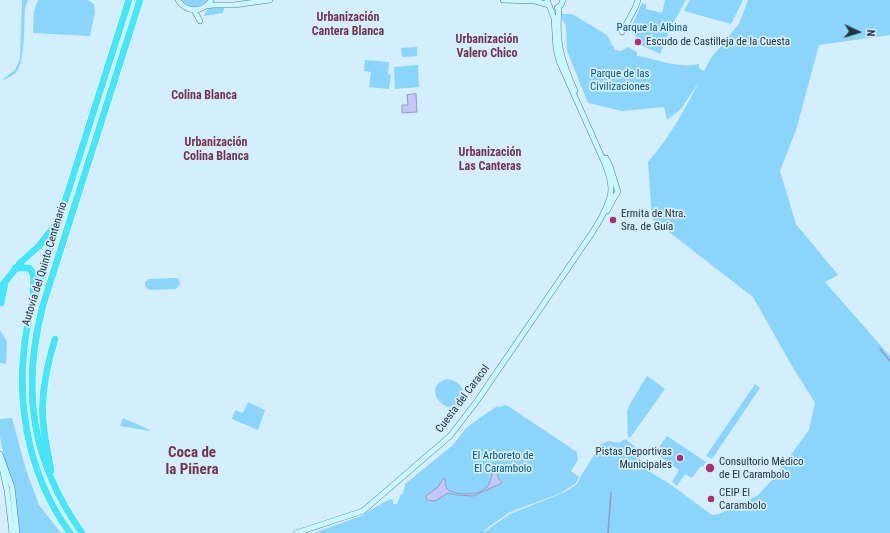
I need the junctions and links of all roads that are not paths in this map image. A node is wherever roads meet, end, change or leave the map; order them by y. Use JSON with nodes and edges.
{"nodes":[{"id":1,"x":129,"y":0,"type":"edge"},
{"id":2,"x":140,"y":0,"type":"edge"},
{"id":3,"x":178,"y":0,"type":"edge"},
{"id":4,"x":211,"y":0,"type":"edge"},
{"id":5,"x":270,"y":0,"type":"edge"},
{"id":6,"x":503,"y":0,"type":"edge"},
{"id":7,"x":563,"y":0,"type":"edge"},
{"id":8,"x":638,"y":0,"type":"edge"},
{"id":9,"x":549,"y":4,"type":"edge"},
{"id":10,"x":204,"y":7,"type":"junction"},
{"id":11,"x":559,"y":7,"type":"junction"},
{"id":12,"x":194,"y":10,"type":"junction"},
{"id":13,"x":622,"y":32,"type":"dead end"},
{"id":14,"x":613,"y":192,"type":"junction"},
{"id":15,"x":58,"y":222,"type":"junction"},
{"id":16,"x":15,"y":268,"type":"junction"},
{"id":17,"x":6,"y":282,"type":"junction"},
{"id":18,"x":0,"y":288,"type":"edge"},
{"id":19,"x":1,"y":302,"type":"edge"},
{"id":20,"x":33,"y":302,"type":"junction"},
{"id":21,"x":55,"y":339,"type":"dead end"},
{"id":22,"x":0,"y":454,"type":"edge"},
{"id":23,"x":0,"y":457,"type":"edge"},
{"id":24,"x":54,"y":485,"type":"junction"},
{"id":25,"x":12,"y":533,"type":"edge"},
{"id":26,"x":17,"y":533,"type":"edge"},
{"id":27,"x":70,"y":533,"type":"edge"},
{"id":28,"x":82,"y":533,"type":"edge"},
{"id":29,"x":296,"y":533,"type":"edge"}],
"edges":[{"from":1,"to":15,"type":"highway","name":"Autovía del Quinto Centenario"},
{"from":2,"to":24,"type":"highway","name":"Autovía del Quinto Centenario"},
{"from":3,"to":12,"type":"main road"},
{"from":4,"to":10,"type":"main road"},
{"from":5,"to":10,"type":"main road"},
{"from":6,"to":9,"type":"main road"},
{"from":7,"to":11,"type":"main road"},
{"from":8,"to":13,"type":"main road"},
{"from":9,"to":11,"type":"main road"},
{"from":9,"to":14,"type":"main road"},
{"from":10,"to":12,"type":"main road"},
{"from":10,"to":12,"type":"main road"},
{"from":11,"to":14,"type":"main road"},
{"from":14,"to":29,"type":"main road","name":"Cuesta del Caracol"},
{"from":15,"to":16,"type":"highway"},
{"from":15,"to":20,"type":"highway","name":"Autovía del Quinto Centenario"},
{"from":16,"to":17,"type":"highway"},
{"from":16,"to":20,"type":"highway"},
{"from":17,"to":18,"type":"highway"},
{"from":17,"to":19,"type":"highway"},
{"from":20,"to":27,"type":"highway","name":"Autovía del Quinto Centenario"},
{"from":21,"to":24,"type":"highway"},
{"from":22,"to":26,"type":"main road"},
{"from":23,"to":25,"type":"main road"},
{"from":24,"to":28,"type":"highway","name":"Autovía del Quinto Centenario"}]}
